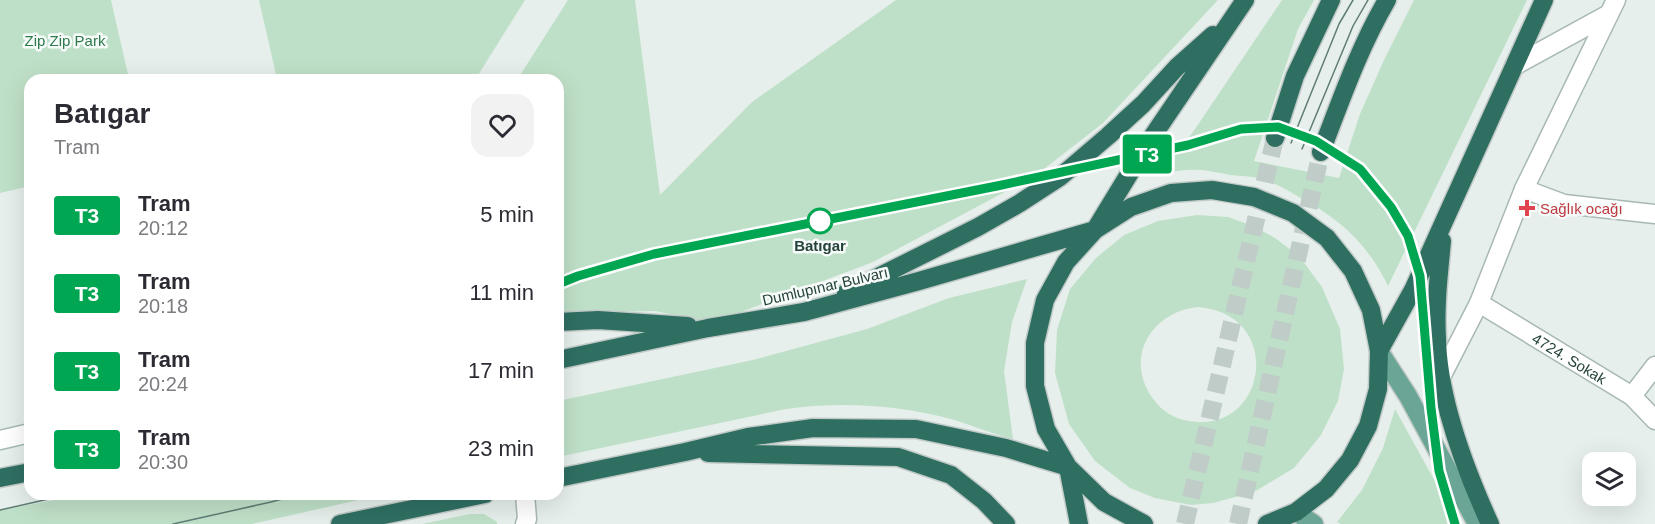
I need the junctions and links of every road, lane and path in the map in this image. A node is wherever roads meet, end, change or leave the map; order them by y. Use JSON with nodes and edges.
{"nodes":[{"id":1,"x":1245,"y":0,"type":"edge"},
{"id":2,"x":1331,"y":0,"type":"edge"},
{"id":3,"x":1387,"y":0,"type":"edge"},
{"id":4,"x":1544,"y":0,"type":"edge"},
{"id":5,"x":1613,"y":7,"type":"edge"},
{"id":6,"x":1234,"y":16,"type":"junction"},
{"id":7,"x":1514,"y":66,"type":"junction"},
{"id":8,"x":1275,"y":138,"type":"tunnel mouth"},
{"id":9,"x":1321,"y":152,"type":"tunnel mouth"},
{"id":10,"x":1524,"y":189,"type":"junction"},
{"id":11,"x":1655,"y":214,"type":"edge"},
{"id":12,"x":1443,"y":226,"type":"junction"},
{"id":13,"x":1095,"y":230,"type":"junction"},
{"id":14,"x":1479,"y":303,"type":"junction"},
{"id":15,"x":804,"y":312,"type":"junction"},
{"id":16,"x":564,"y":322,"type":"edge"},
{"id":17,"x":708,"y":328,"type":"junction"},
{"id":18,"x":1379,"y":351,"type":"junction"},
{"id":19,"x":564,"y":359,"type":"edge"},
{"id":20,"x":1655,"y":366,"type":"edge"},
{"id":21,"x":1441,"y":377,"type":"junction"},
{"id":22,"x":1632,"y":396,"type":"junction"},
{"id":23,"x":1655,"y":420,"type":"edge"},
{"id":24,"x":24,"y":434,"type":"edge"},
{"id":25,"x":0,"y":440,"type":"edge"},
{"id":26,"x":685,"y":452,"type":"junction"},
{"id":27,"x":1068,"y":467,"type":"junction"},
{"id":28,"x":24,"y":473,"type":"edge"},
{"id":29,"x":564,"y":477,"type":"edge"},
{"id":30,"x":0,"y":478,"type":"edge"},
{"id":31,"x":456,"y":500,"type":"edge"},
{"id":32,"x":525,"y":500,"type":"edge"},
{"id":33,"x":1294,"y":518,"type":"edge"},
{"id":34,"x":340,"y":524,"type":"edge"},
{"id":35,"x":525,"y":524,"type":"edge"},
{"id":36,"x":1006,"y":524,"type":"edge"},
{"id":37,"x":1079,"y":524,"type":"edge"},
{"id":38,"x":1144,"y":524,"type":"edge"},
{"id":39,"x":1268,"y":524,"type":"edge"},
{"id":40,"x":1314,"y":524,"type":"edge"},
{"id":41,"x":1477,"y":524,"type":"edge"},
{"id":42,"x":1490,"y":524,"type":"edge"}],
"edges":[{"from":1,"to":6,"type":"highway"},
{"from":2,"to":8,"type":"highway"},
{"from":3,"to":9,"type":"highway"},
{"from":4,"to":7,"type":"highway"},
{"from":5,"to":7,"type":"street"},
{"from":5,"to":10,"type":"street"},
{"from":6,"to":13,"type":"highway"},
{"from":6,"to":15,"type":"highway"},
{"from":7,"to":12,"type":"highway"},
{"from":10,"to":11,"type":"street"},
{"from":10,"to":14,"type":"street"},
{"from":12,"to":18,"type":"highway"},
{"from":12,"to":21,"type":"highway"},
{"from":13,"to":15,"type":"highway","name":"Dumlupınar Bulvarı"},
{"from":13,"to":18,"type":"highway"},
{"from":13,"to":27,"type":"highway"},
{"from":14,"to":21,"type":"street"},
{"from":14,"to":22,"type":"street","name":"4724. Sokak"},
{"from":15,"to":17,"type":"highway","name":"Dumlupınar Bulvarı"},
{"from":16,"to":17,"type":"highway"},
{"from":17,"to":19,"type":"highway","name":"Dumlupınar Bulvarı"},
{"from":18,"to":33,"type":"highway"},
{"from":18,"to":41,"type":"main road"},
{"from":20,"to":22,"type":"street"},
{"from":21,"to":42,"type":"highway"},
{"from":22,"to":23,"type":"street","name":"4724. Sokak"},
{"from":24,"to":25,"type":"street"},
{"from":26,"to":27,"type":"highway"},
{"from":26,"to":29,"type":"highway"},
{"from":26,"to":36,"type":"highway"},
{"from":27,"to":37,"type":"highway"},
{"from":27,"to":38,"type":"highway"},
{"from":28,"to":30,"type":"highway"},
{"from":31,"to":34,"type":"highway"},
{"from":32,"to":35,"type":"street"},
{"from":33,"to":39,"type":"highway"},
{"from":33,"to":40,"type":"main road"}]}
